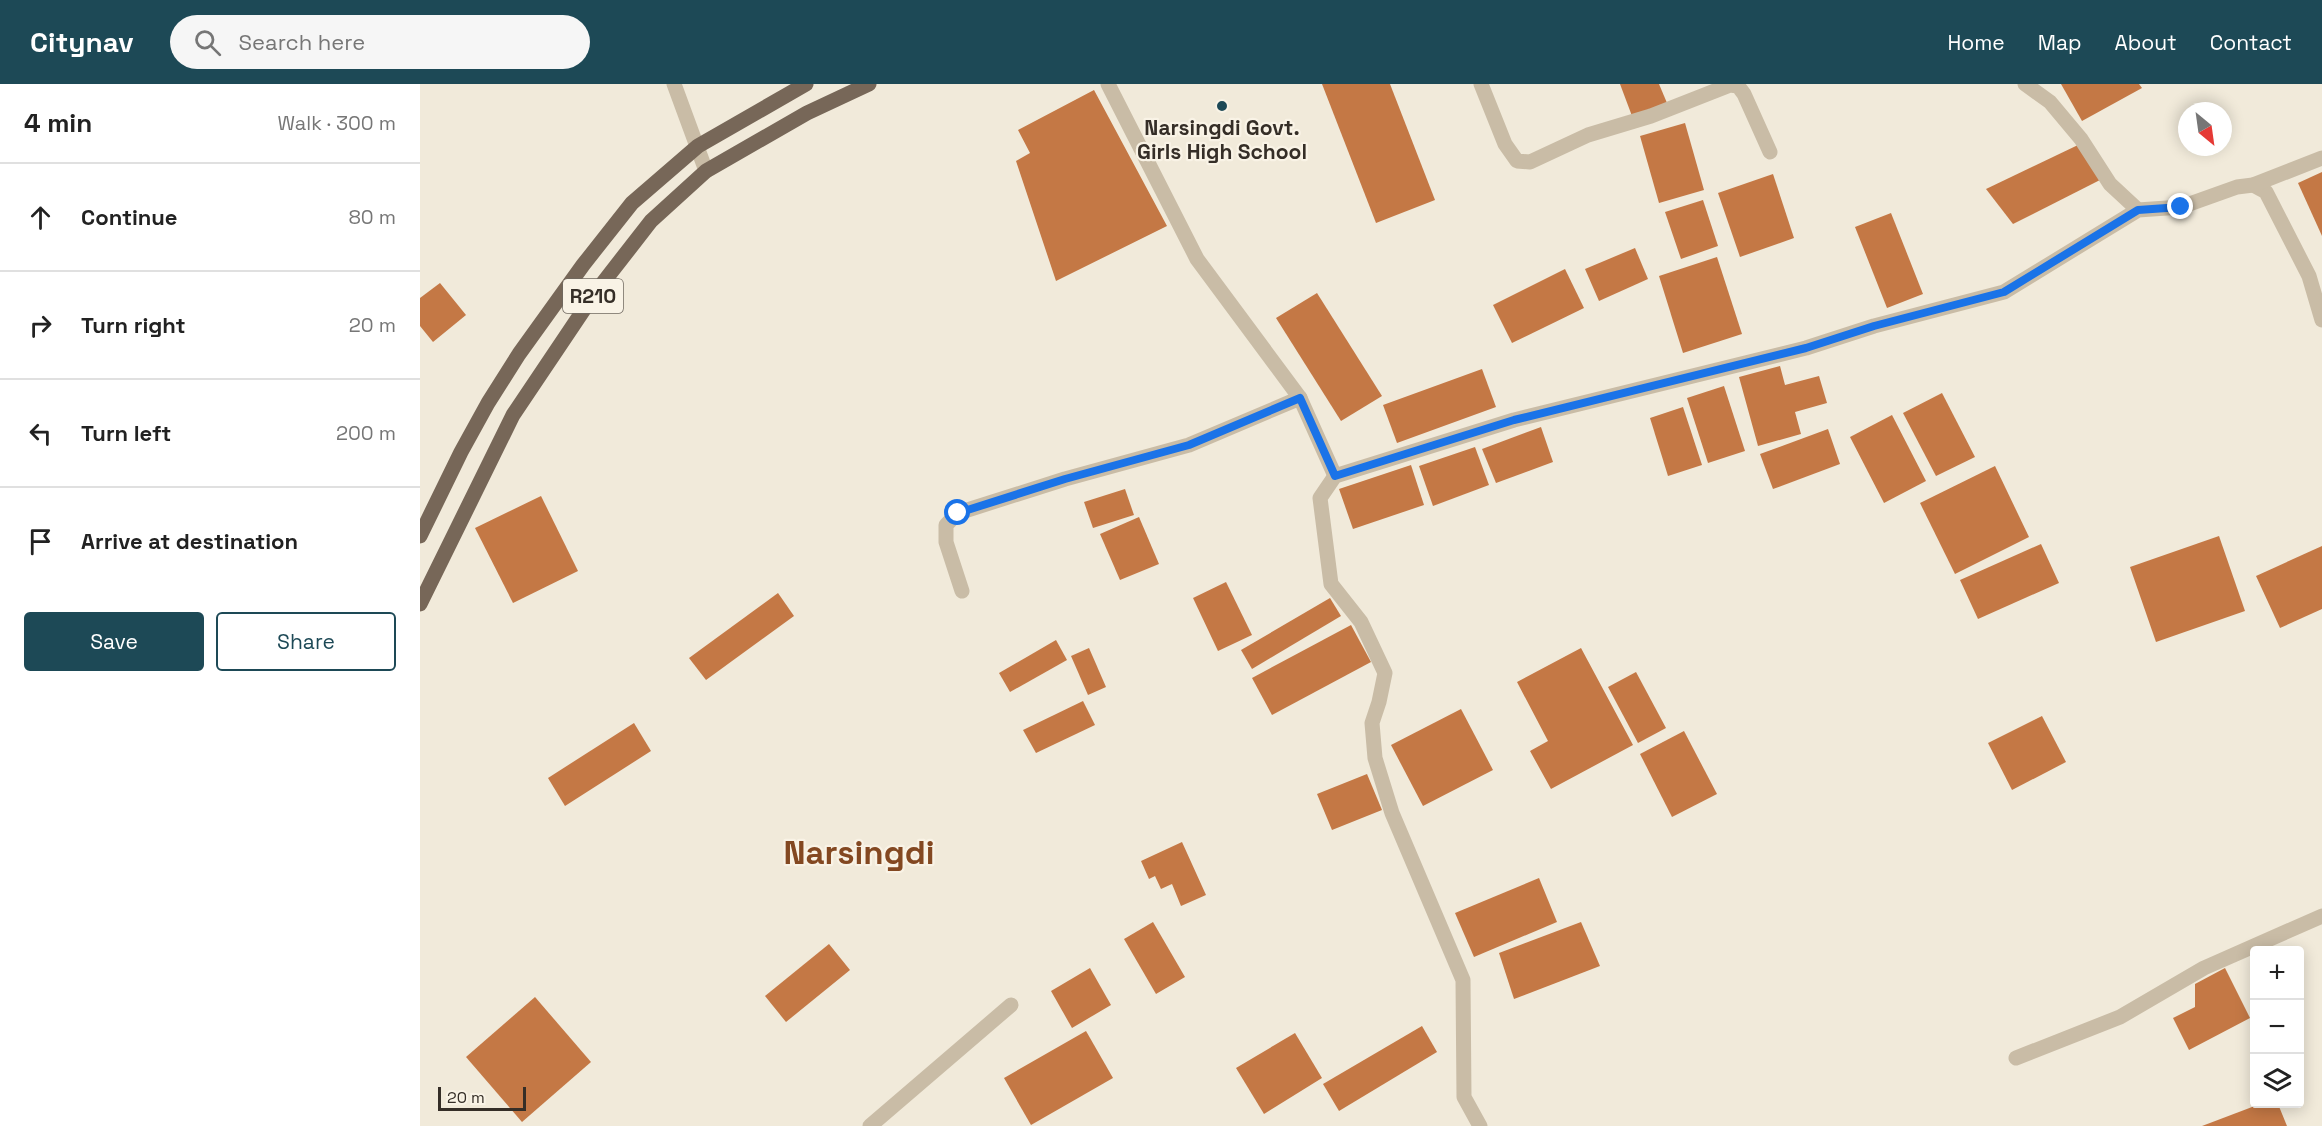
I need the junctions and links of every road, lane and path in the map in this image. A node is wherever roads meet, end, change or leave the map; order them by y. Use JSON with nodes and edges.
{"nodes":[{"id":1,"x":674,"y":84,"type":"edge"},
{"id":2,"x":806,"y":84,"type":"edge"},
{"id":3,"x":869,"y":84,"type":"edge"},
{"id":4,"x":1108,"y":84,"type":"edge"},
{"id":5,"x":1481,"y":84,"type":"edge"},
{"id":6,"x":2025,"y":84,"type":"edge"},
{"id":7,"x":698,"y":146,"type":"junction"},
{"id":8,"x":1770,"y":152,"type":"dead end"},
{"id":9,"x":2322,"y":158,"type":"edge"},
{"id":10,"x":706,"y":171,"type":"junction"},
{"id":11,"x":2253,"y":185,"type":"junction"},
{"id":12,"x":2138,"y":210,"type":"junction"},
{"id":13,"x":2322,"y":320,"type":"edge"},
{"id":14,"x":1300,"y":398,"type":"junction"},
{"id":15,"x":1335,"y":476,"type":"junction"},
{"id":16,"x":420,"y":536,"type":"edge"},
{"id":17,"x":962,"y":591,"type":"dead end"},
{"id":18,"x":420,"y":604,"type":"edge"},
{"id":19,"x":2322,"y":916,"type":"edge"},
{"id":20,"x":1011,"y":1005,"type":"dead end"},
{"id":21,"x":2016,"y":1058,"type":"dead end"},
{"id":22,"x":870,"y":1126,"type":"edge"},
{"id":23,"x":1480,"y":1126,"type":"edge"}],
"edges":[{"from":1,"to":7,"type":"street"},
{"from":2,"to":7,"type":"main road","number":"R210"},
{"from":3,"to":10,"type":"main road","number":"R210"},
{"from":4,"to":14,"type":"street"},
{"from":5,"to":8,"type":"street"},
{"from":6,"to":12,"type":"street"},
{"from":7,"to":10,"type":"street"},
{"from":7,"to":16,"type":"main road","number":"R210"},
{"from":9,"to":11,"type":"street"},
{"from":10,"to":18,"type":"main road","number":"R210"},
{"from":11,"to":12,"type":"street"},
{"from":11,"to":13,"type":"street"},
{"from":12,"to":15,"type":"street"},
{"from":14,"to":15,"type":"street"},
{"from":14,"to":17,"type":"street"},
{"from":15,"to":23,"type":"street"},
{"from":19,"to":21,"type":"street"},
{"from":20,"to":22,"type":"street"}]}
